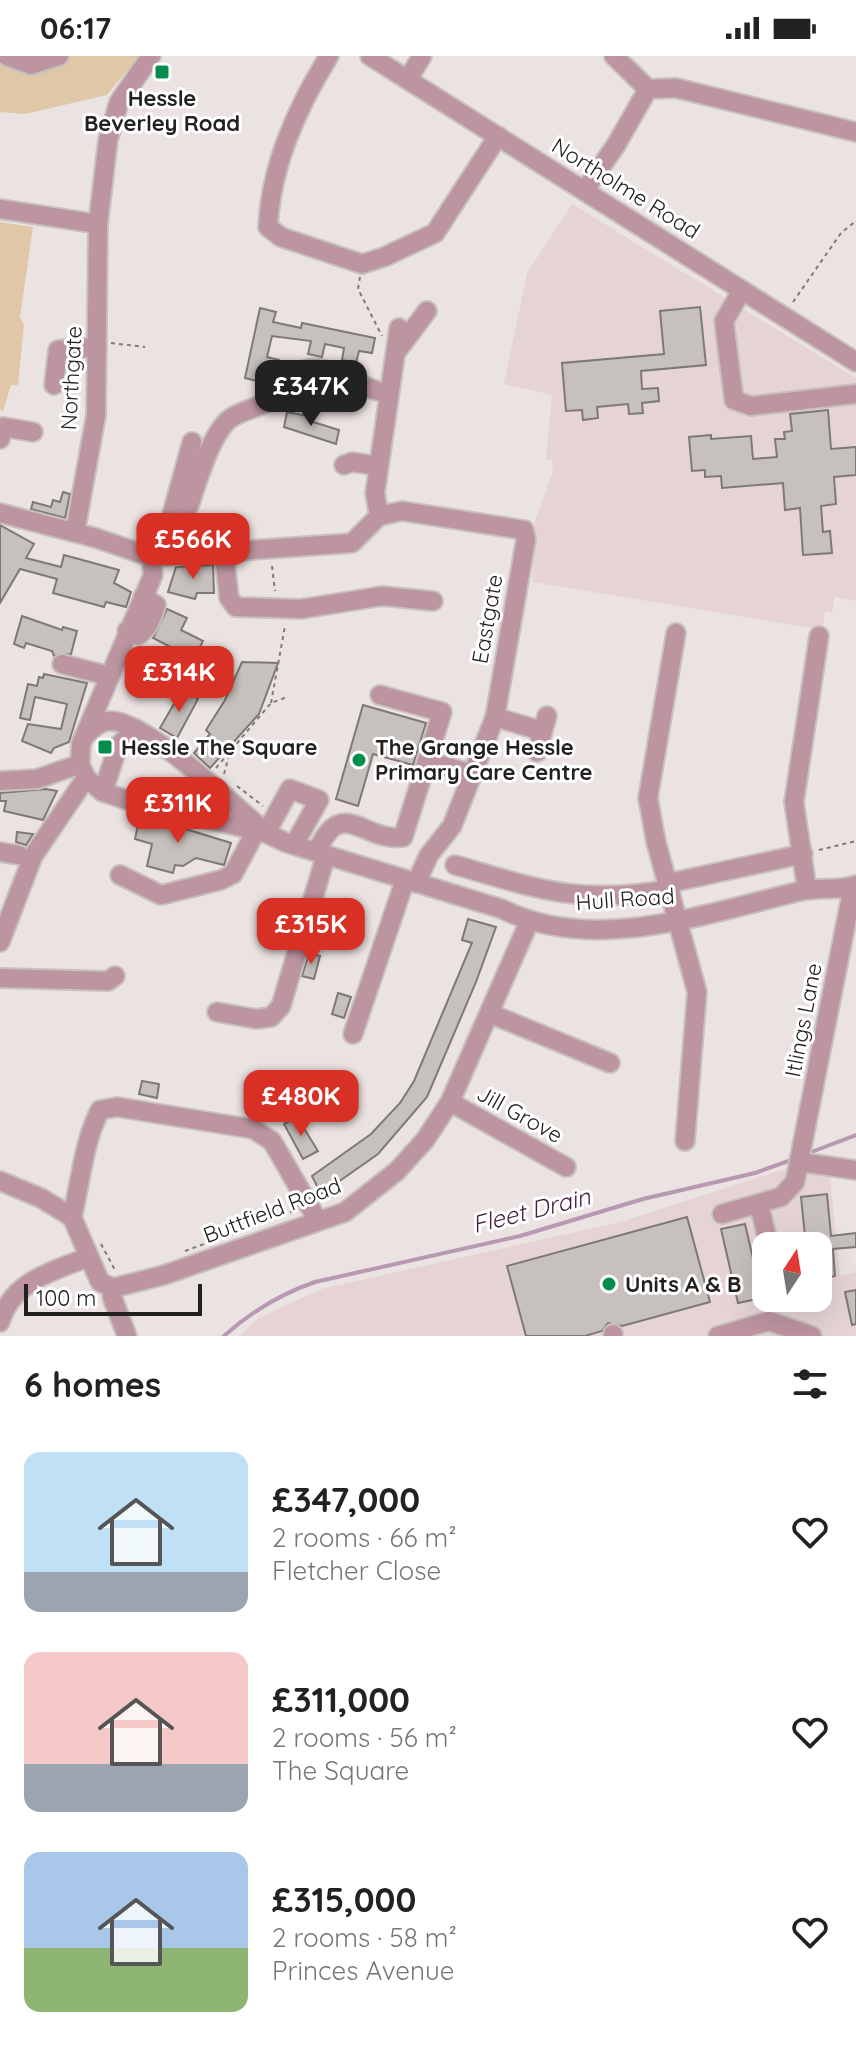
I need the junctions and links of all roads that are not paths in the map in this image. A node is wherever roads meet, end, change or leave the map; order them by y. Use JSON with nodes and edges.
{"nodes":[{"id":1,"x":7,"y":56,"type":"edge"},
{"id":2,"x":59,"y":56,"type":"edge"},
{"id":3,"x":151,"y":56,"type":"edge"},
{"id":4,"x":329,"y":56,"type":"edge"},
{"id":5,"x":370,"y":56,"type":"edge"},
{"id":6,"x":422,"y":56,"type":"edge"},
{"id":7,"x":614,"y":56,"type":"edge"},
{"id":8,"x":408,"y":79,"type":"junction"},
{"id":9,"x":648,"y":89,"type":"junction"},
{"id":10,"x":856,"y":132,"type":"edge"},
{"id":11,"x":498,"y":136,"type":"junction"},
{"id":12,"x":585,"y":190,"type":"junction"},
{"id":13,"x":0,"y":209,"type":"edge"},
{"id":14,"x":98,"y":224,"type":"junction"},
{"id":15,"x":742,"y":290,"type":"junction"},
{"id":16,"x":427,"y":311,"type":"dead end"},
{"id":17,"x":399,"y":328,"type":"dead end"},
{"id":18,"x":98,"y":345,"type":"junction"},
{"id":19,"x":396,"y":353,"type":"junction"},
{"id":20,"x":856,"y":362,"type":"edge"},
{"id":21,"x":54,"y":385,"type":"dead end"},
{"id":22,"x":389,"y":394,"type":"junction"},
{"id":23,"x":856,"y":394,"type":"edge"},
{"id":24,"x":33,"y":432,"type":"dead end"},
{"id":25,"x":0,"y":439,"type":"edge"},
{"id":26,"x":192,"y":442,"type":"dead end"},
{"id":27,"x":344,"y":465,"type":"dead end"},
{"id":28,"x":378,"y":466,"type":"junction"},
{"id":29,"x":195,"y":503,"type":"dead end"},
{"id":30,"x":0,"y":513,"type":"edge"},
{"id":31,"x":379,"y":516,"type":"junction"},
{"id":32,"x":75,"y":532,"type":"junction"},
{"id":33,"x":224,"y":553,"type":"junction"},
{"id":34,"x":156,"y":555,"type":"junction"},
{"id":35,"x":433,"y":601,"type":"dead end"},
{"id":36,"x":676,"y":633,"type":"dead end"},
{"id":37,"x":819,"y":636,"type":"dead end"},
{"id":38,"x":62,"y":664,"type":"dead end"},
{"id":39,"x":109,"y":676,"type":"junction"},
{"id":40,"x":380,"y":695,"type":"dead end"},
{"id":41,"x":106,"y":715,"type":"junction"},
{"id":42,"x":495,"y":717,"type":"junction"},
{"id":43,"x":136,"y":729,"type":"junction"},
{"id":44,"x":537,"y":752,"type":"dead end"},
{"id":45,"x":427,"y":761,"type":"junction"},
{"id":46,"x":83,"y":771,"type":"junction"},
{"id":47,"x":472,"y":774,"type":"junction"},
{"id":48,"x":0,"y":781,"type":"edge"},
{"id":49,"x":214,"y":781,"type":"junction"},
{"id":50,"x":103,"y":792,"type":"junction"},
{"id":51,"x":193,"y":817,"type":"junction"},
{"id":52,"x":261,"y":832,"type":"junction"},
{"id":53,"x":294,"y":845,"type":"junction"},
{"id":54,"x":322,"y":853,"type":"junction"},
{"id":55,"x":803,"y":854,"type":"junction"},
{"id":56,"x":455,"y":865,"type":"dead end"},
{"id":57,"x":120,"y":875,"type":"dead end"},
{"id":58,"x":411,"y":881,"type":"junction"},
{"id":59,"x":670,"y":886,"type":"junction"},
{"id":60,"x":854,"y":886,"type":"edge"},
{"id":61,"x":807,"y":890,"type":"junction"},
{"id":62,"x":676,"y":921,"type":"junction"},
{"id":63,"x":529,"y":922,"type":"junction"},
{"id":64,"x":0,"y":942,"type":"edge"},
{"id":65,"x":115,"y":976,"type":"dead end"},
{"id":66,"x":0,"y":978,"type":"edge"},
{"id":67,"x":217,"y":1012,"type":"dead end"},
{"id":68,"x":491,"y":1014,"type":"junction"},
{"id":69,"x":353,"y":1034,"type":"dead end"},
{"id":70,"x":610,"y":1063,"type":"dead end"},
{"id":71,"x":450,"y":1102,"type":"junction"},
{"id":72,"x":685,"y":1141,"type":"dead end"},
{"id":73,"x":800,"y":1162,"type":"junction"},
{"id":74,"x":566,"y":1167,"type":"dead end"},
{"id":75,"x":856,"y":1170,"type":"edge"},
{"id":76,"x":0,"y":1181,"type":"edge"},
{"id":77,"x":759,"y":1204,"type":"junction"},
{"id":78,"x":722,"y":1214,"type":"dead end"},
{"id":79,"x":72,"y":1217,"type":"junction"},
{"id":80,"x":318,"y":1221,"type":"junction"},
{"id":81,"x":766,"y":1232,"type":"edge"},
{"id":82,"x":89,"y":1257,"type":"junction"},
{"id":83,"x":115,"y":1282,"type":"junction"},
{"id":84,"x":0,"y":1322,"type":"edge"},
{"id":85,"x":722,"y":1335,"type":"edge"},
{"id":86,"x":127,"y":1336,"type":"edge"},
{"id":87,"x":812,"y":1336,"type":"edge"}],
"edges":[{"from":1,"to":2,"type":"street"},
{"from":3,"to":14,"type":"street","name":"Northgate"},
{"from":4,"to":11,"type":"street"},
{"from":5,"to":8,"type":"street","name":"Northolme Road"},
{"from":6,"to":8,"type":"street"},
{"from":7,"to":9,"type":"street"},
{"from":8,"to":11,"type":"street","name":"Northolme Road"},
{"from":9,"to":10,"type":"street"},
{"from":9,"to":12,"type":"street"},
{"from":11,"to":12,"type":"street","name":"Northolme Road"},
{"from":12,"to":15,"type":"street","name":"Northolme Road"},
{"from":13,"to":14,"type":"street"},
{"from":14,"to":18,"type":"street","name":"Northgate"},
{"from":15,"to":20,"type":"street","name":"Northolme Road"},
{"from":15,"to":23,"type":"street"},
{"from":16,"to":19,"type":"street"},
{"from":17,"to":19,"type":"street"},
{"from":18,"to":21,"type":"street"},
{"from":18,"to":32,"type":"street","name":"Northgate"},
{"from":19,"to":22,"type":"street"},
{"from":22,"to":28,"type":"street"},
{"from":22,"to":29,"type":"street"},
{"from":24,"to":25,"type":"street"},
{"from":26,"to":34,"type":"street"},
{"from":27,"to":28,"type":"street"},
{"from":28,"to":31,"type":"street"},
{"from":30,"to":32,"type":"street"},
{"from":31,"to":33,"type":"street"},
{"from":31,"to":42,"type":"street","name":"Eastgate"},
{"from":32,"to":34,"type":"street"},
{"from":33,"to":34,"type":"street"},
{"from":33,"to":35,"type":"street"},
{"from":34,"to":39,"type":"street"},
{"from":36,"to":59,"type":"street"},
{"from":37,"to":55,"type":"street"},
{"from":38,"to":39,"type":"street"},
{"from":39,"to":41,"type":"street"},
{"from":40,"to":45,"type":"street"},
{"from":41,"to":43,"type":"street"},
{"from":41,"to":46,"type":"street"},
{"from":42,"to":44,"type":"street"},
{"from":42,"to":47,"type":"street","name":"Eastgate"},
{"from":43,"to":49,"type":"street"},
{"from":43,"to":50,"type":"street"},
{"from":45,"to":47,"type":"street"},
{"from":45,"to":54,"type":"street"},
{"from":46,"to":48,"type":"street"},
{"from":46,"to":50,"type":"street"},
{"from":46,"to":64,"type":"street"},
{"from":47,"to":58,"type":"street","name":"Eastgate"},
{"from":49,"to":51,"type":"street"},
{"from":49,"to":52,"type":"street"},
{"from":50,"to":51,"type":"street"},
{"from":51,"to":52,"type":"street"},
{"from":52,"to":53,"type":"street","name":"Hull Road"},
{"from":52,"to":53,"type":"street"},
{"from":52,"to":57,"type":"street"},
{"from":53,"to":54,"type":"street","name":"Hull Road"},
{"from":54,"to":58,"type":"street","name":"Hull Road"},
{"from":54,"to":67,"type":"street"},
{"from":55,"to":59,"type":"street"},
{"from":55,"to":61,"type":"street"},
{"from":56,"to":59,"type":"street"},
{"from":58,"to":63,"type":"street","name":"Hull Road"},
{"from":58,"to":69,"type":"street","name":"Eastgate"},
{"from":59,"to":62,"type":"street"},
{"from":60,"to":61,"type":"street","name":"Hull Road"},
{"from":60,"to":73,"type":"street","name":"Itlings Lane"},
{"from":61,"to":62,"type":"street","name":"Hull Road"},
{"from":62,"to":63,"type":"street","name":"Hull Road"},
{"from":62,"to":72,"type":"street"},
{"from":63,"to":68,"type":"street","name":"Buttfield Road"},
{"from":65,"to":66,"type":"street"},
{"from":68,"to":70,"type":"street"},
{"from":68,"to":71,"type":"street","name":"Buttfield Road"},
{"from":71,"to":74,"type":"street","name":"Jill Grove"},
{"from":71,"to":80,"type":"street","name":"Buttfield Road"},
{"from":73,"to":75,"type":"street"},
{"from":73,"to":77,"type":"street"},
{"from":76,"to":79,"type":"street"},
{"from":77,"to":78,"type":"street"},
{"from":77,"to":81,"type":"street"},
{"from":79,"to":80,"type":"street"},
{"from":79,"to":82,"type":"street"},
{"from":80,"to":83,"type":"street","name":"Buttfield Road"},
{"from":82,"to":83,"type":"street"},
{"from":82,"to":84,"type":"street"},
{"from":83,"to":86,"type":"street"},
{"from":85,"to":87,"type":"street"}]}
